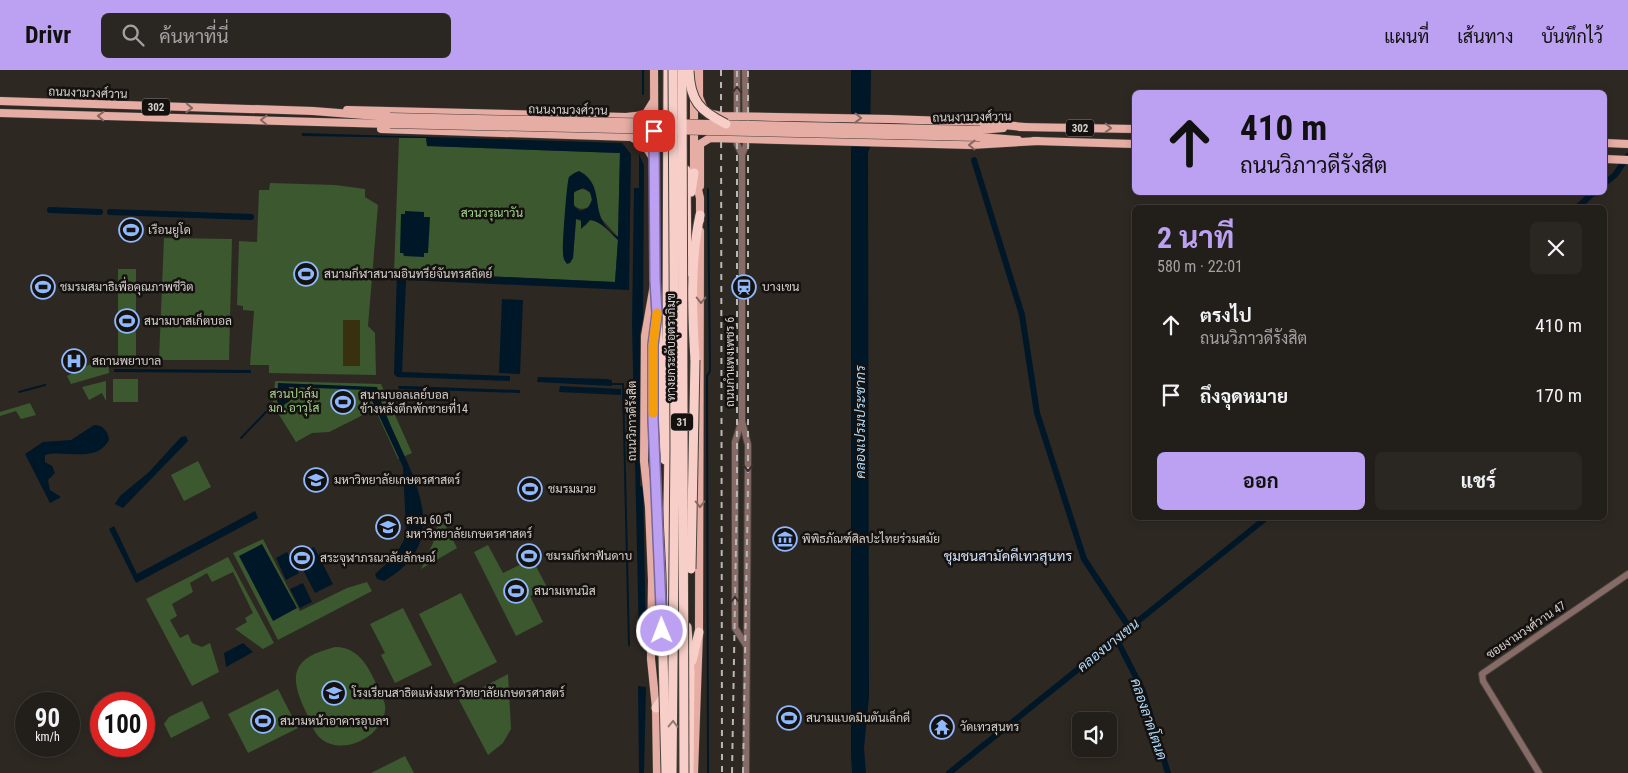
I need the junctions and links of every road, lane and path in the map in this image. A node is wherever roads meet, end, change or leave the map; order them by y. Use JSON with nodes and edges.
{"nodes":[{"id":1,"x":654,"y":70,"type":"edge"},
{"id":2,"x":668,"y":70,"type":"edge"},
{"id":3,"x":673,"y":70,"type":"edge"},
{"id":4,"x":682,"y":70,"type":"edge"},
{"id":5,"x":688,"y":70,"type":"edge"},
{"id":6,"x":694,"y":70,"type":"edge"},
{"id":7,"x":699,"y":70,"type":"edge"},
{"id":8,"x":737,"y":70,"type":"edge"},
{"id":9,"x":745,"y":70,"type":"edge"},
{"id":10,"x":654,"y":100,"type":"junction"},
{"id":11,"x":0,"y":101,"type":"edge"},
{"id":12,"x":313,"y":111,"type":"junction"},
{"id":13,"x":0,"y":113,"type":"edge"},
{"id":14,"x":737,"y":116,"type":"junction"},
{"id":15,"x":746,"y":116,"type":"junction"},
{"id":16,"x":781,"y":116,"type":"junction"},
{"id":17,"x":626,"y":118,"type":"junction"},
{"id":18,"x":312,"y":121,"type":"junction"},
{"id":19,"x":390,"y":121,"type":"junction"},
{"id":20,"x":726,"y":124,"type":"junction"},
{"id":21,"x":1024,"y":127,"type":"junction"},
{"id":22,"x":1132,"y":129,"type":"edge"},
{"id":23,"x":980,"y":133,"type":"junction"},
{"id":24,"x":631,"y":137,"type":"junction"},
{"id":25,"x":737,"y":138,"type":"junction"},
{"id":26,"x":746,"y":139,"type":"junction"},
{"id":27,"x":780,"y":140,"type":"junction"},
{"id":28,"x":1038,"y":141,"type":"junction"},
{"id":29,"x":1607,"y":143,"type":"edge"},
{"id":30,"x":1132,"y":144,"type":"edge"},
{"id":31,"x":1628,"y":144,"type":"edge"},
{"id":32,"x":742,"y":155,"type":"junction"},
{"id":33,"x":1607,"y":159,"type":"edge"},
{"id":34,"x":1628,"y":160,"type":"edge"},
{"id":35,"x":655,"y":161,"type":"junction"},
{"id":36,"x":694,"y":173,"type":"junction"},
{"id":37,"x":700,"y":198,"type":"junction"},
{"id":38,"x":700,"y":215,"type":"junction"},
{"id":39,"x":688,"y":219,"type":"junction"},
{"id":40,"x":655,"y":280,"type":"junction"},
{"id":41,"x":657,"y":314,"type":"junction"},
{"id":42,"x":742,"y":420,"type":"junction"},
{"id":43,"x":667,"y":480,"type":"junction"},
{"id":44,"x":1628,"y":574,"type":"edge"},
{"id":45,"x":699,"y":632,"type":"junction"},
{"id":46,"x":746,"y":646,"type":"junction"},
{"id":47,"x":690,"y":672,"type":"junction"},
{"id":48,"x":663,"y":698,"type":"junction"},
{"id":49,"x":656,"y":708,"type":"junction"},
{"id":50,"x":657,"y":773,"type":"edge"},
{"id":51,"x":665,"y":773,"type":"edge"},
{"id":52,"x":672,"y":773,"type":"edge"},
{"id":53,"x":686,"y":773,"type":"edge"},
{"id":54,"x":694,"y":773,"type":"edge"},
{"id":55,"x":746,"y":773,"type":"edge"},
{"id":56,"x":1540,"y":773,"type":"edge"}],
"edges":[{"from":1,"to":10,"type":"main road","name":"ถนนวิภาวดีรังสิต"},
{"from":2,"to":43,"type":"highway","number":"31"},
{"from":52,"to":3,"type":"highway","name":"ทางยกระดับอุตราภิมุข","number":"31","one_way":true,"bridge":true},
{"from":4,"to":53,"type":"highway","name":"ทางยกระดับอุตราภิมุข","number":"31","bridge":true},
{"from":5,"to":20,"type":"highway","bridge":true},
{"from":5,"to":39,"type":"highway","number":"31"},
{"from":6,"to":36,"type":"main road","number":"31"},
{"from":7,"to":14,"type":"main road"},
{"from":14,"to":8,"type":"street","name":"ถนนกำแพงเพชร 6","one_way":true},
{"from":9,"to":15,"type":"street","name":"ถนนกำแพงเพชร 6"},
{"from":10,"to":17,"type":"main road"},
{"from":10,"to":35,"type":"main road","name":"ถนนวิภาวดีรังสิต"},
{"from":11,"to":12,"type":"main road","name":"ถนนงามวงศ์วาน","number":"302","one_way":true},
{"from":12,"to":17,"type":"main road"},
{"from":12,"to":19,"type":"main road","name":"ถนนงามวงศ์วาน","number":"302"},
{"from":18,"to":13,"type":"main road","name":"ถนนงามวงศ์วาน","number":"302","one_way":true},
{"from":14,"to":15,"type":"main road"},
{"from":14,"to":25,"type":"street","name":"ถนนกำแพงเพชร 6"},
{"from":15,"to":16,"type":"main road"},
{"from":15,"to":26,"type":"street","name":"ถนนกำแพงเพชร 6"},
{"from":16,"to":21,"type":"main road","one_way":true},
{"from":16,"to":27,"type":"main road"},
{"from":17,"to":24,"type":"main road"},
{"from":18,"to":19,"type":"main road","name":"ถนนงามวงศ์วาน","number":"302"},
{"from":18,"to":24,"type":"main road"},
{"from":19,"to":20,"type":"main road","name":"ถนนงามวงศ์วาน","number":"302","bridge":true},
{"from":19,"to":23,"type":"main road","name":"ถนนงามวงศ์วาน","number":"302","bridge":true},
{"from":20,"to":23,"type":"main road","name":"ถนนงามวงศ์วาน","number":"302","bridge":true},
{"from":21,"to":22,"type":"main road","name":"ถนนงามวงศ์วาน","number":"302","one_way":true},
{"from":21,"to":23,"type":"main road","name":"ถนนงามวงศ์วาน","number":"302"},
{"from":23,"to":28,"type":"main road","name":"ถนนงามวงศ์วาน","number":"302"},
{"from":24,"to":35,"type":"main road"},
{"from":25,"to":26,"type":"main road"},
{"from":25,"to":32,"type":"street","name":"ถนนกำแพงเพชร 6"},
{"from":25,"to":37,"type":"main road"},
{"from":26,"to":27,"type":"main road"},
{"from":26,"to":32,"type":"street","name":"ถนนกำแพงเพชร 6"},
{"from":28,"to":27,"type":"main road","one_way":true},
{"from":28,"to":30,"type":"main road","name":"ถนนงามวงศ์วาน","number":"302"},
{"from":29,"to":31,"type":"main road"},
{"from":32,"to":42,"type":"street","name":"ถนนกำแพงเพชร 6"},
{"from":33,"to":34,"type":"main road"},
{"from":35,"to":40,"type":"main road","name":"ถนนวิภาวดีรังสิต"},
{"from":36,"to":37,"type":"main road","number":"31"},
{"from":36,"to":39,"type":"highway"},
{"from":37,"to":38,"type":"main road","number":"31"},
{"from":38,"to":45,"type":"main road","number":"31","one_way":true},
{"from":38,"to":53,"type":"highway","bridge":true},
{"from":39,"to":47,"type":"highway","number":"31"},
{"from":40,"to":41,"type":"highway"},
{"from":40,"to":49,"type":"main road","name":"ถนนวิภาวดีรังสิต"},
{"from":41,"to":43,"type":"highway"},
{"from":41,"to":51,"type":"highway","bridge":true},
{"from":42,"to":46,"type":"street","name":"ถนนกำแพงเพชร 6","one_way":true},
{"from":46,"to":42,"type":"street","name":"ถนนกำแพงเพชร 6","one_way":true},
{"from":43,"to":48,"type":"highway","number":"31"},
{"from":44,"to":56,"type":"street","name":"ซอยงามวงศ์วาน 47"},
{"from":45,"to":47,"type":"highway"},
{"from":45,"to":54,"type":"main road","number":"31"},
{"from":46,"to":55,"type":"street","name":"ถนนกำแพงเพชร 6"},
{"from":47,"to":53,"type":"highway","number":"31"},
{"from":48,"to":49,"type":"highway"},
{"from":48,"to":51,"type":"highway","number":"31"},
{"from":49,"to":50,"type":"main road","name":"ถนนวิภาวดีรังสิต"}]}
